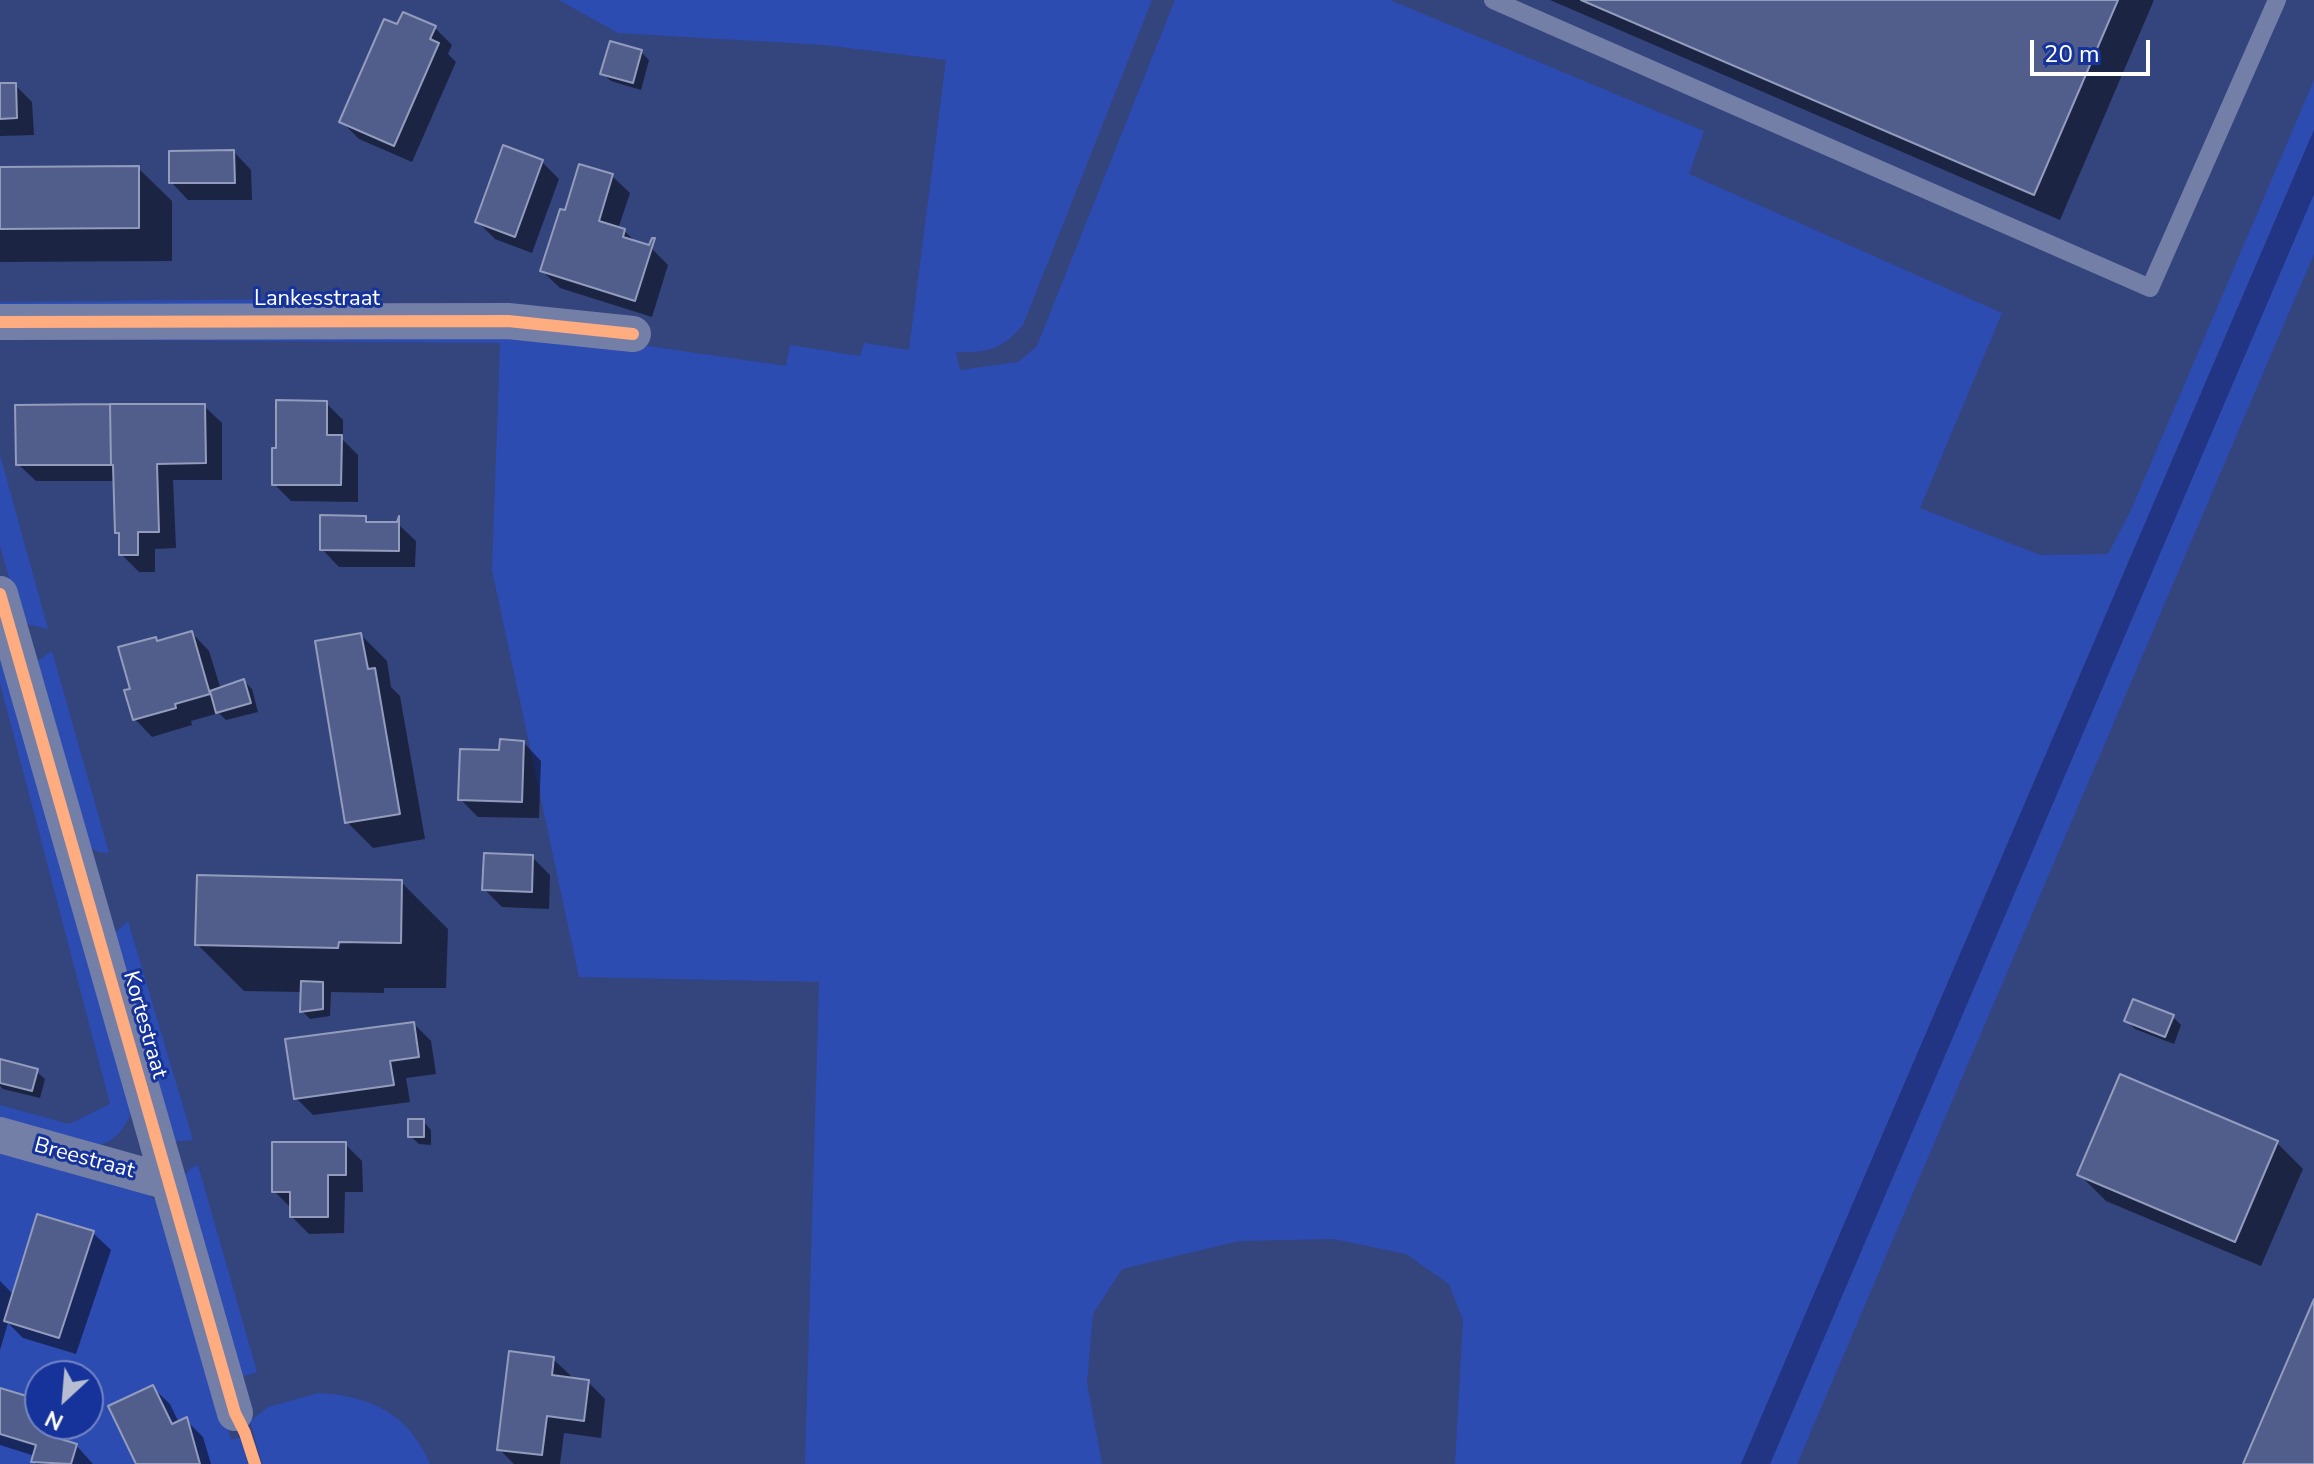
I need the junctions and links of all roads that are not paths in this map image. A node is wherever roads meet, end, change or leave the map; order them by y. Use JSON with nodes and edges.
{"nodes":[{"id":1,"x":1493,"y":0,"type":"edge"},
{"id":2,"x":2277,"y":0,"type":"edge"},
{"id":3,"x":0,"y":322,"type":"edge"},
{"id":4,"x":633,"y":334,"type":"dead end"},
{"id":5,"x":0,"y":594,"type":"edge"},
{"id":6,"x":0,"y":1135,"type":"edge"},
{"id":7,"x":168,"y":1182,"type":"junction"},
{"id":8,"x":235,"y":1413,"type":"dead end"}],
"edges":[{"from":1,"to":2,"type":"lane"},
{"from":3,"to":4,"type":"street","name":"Lankesstraat"},
{"from":5,"to":7,"type":"street","name":"Kortestraat"},
{"from":6,"to":7,"type":"street","name":"Breestraat"},
{"from":7,"to":8,"type":"street","name":"Kortestraat"}]}
